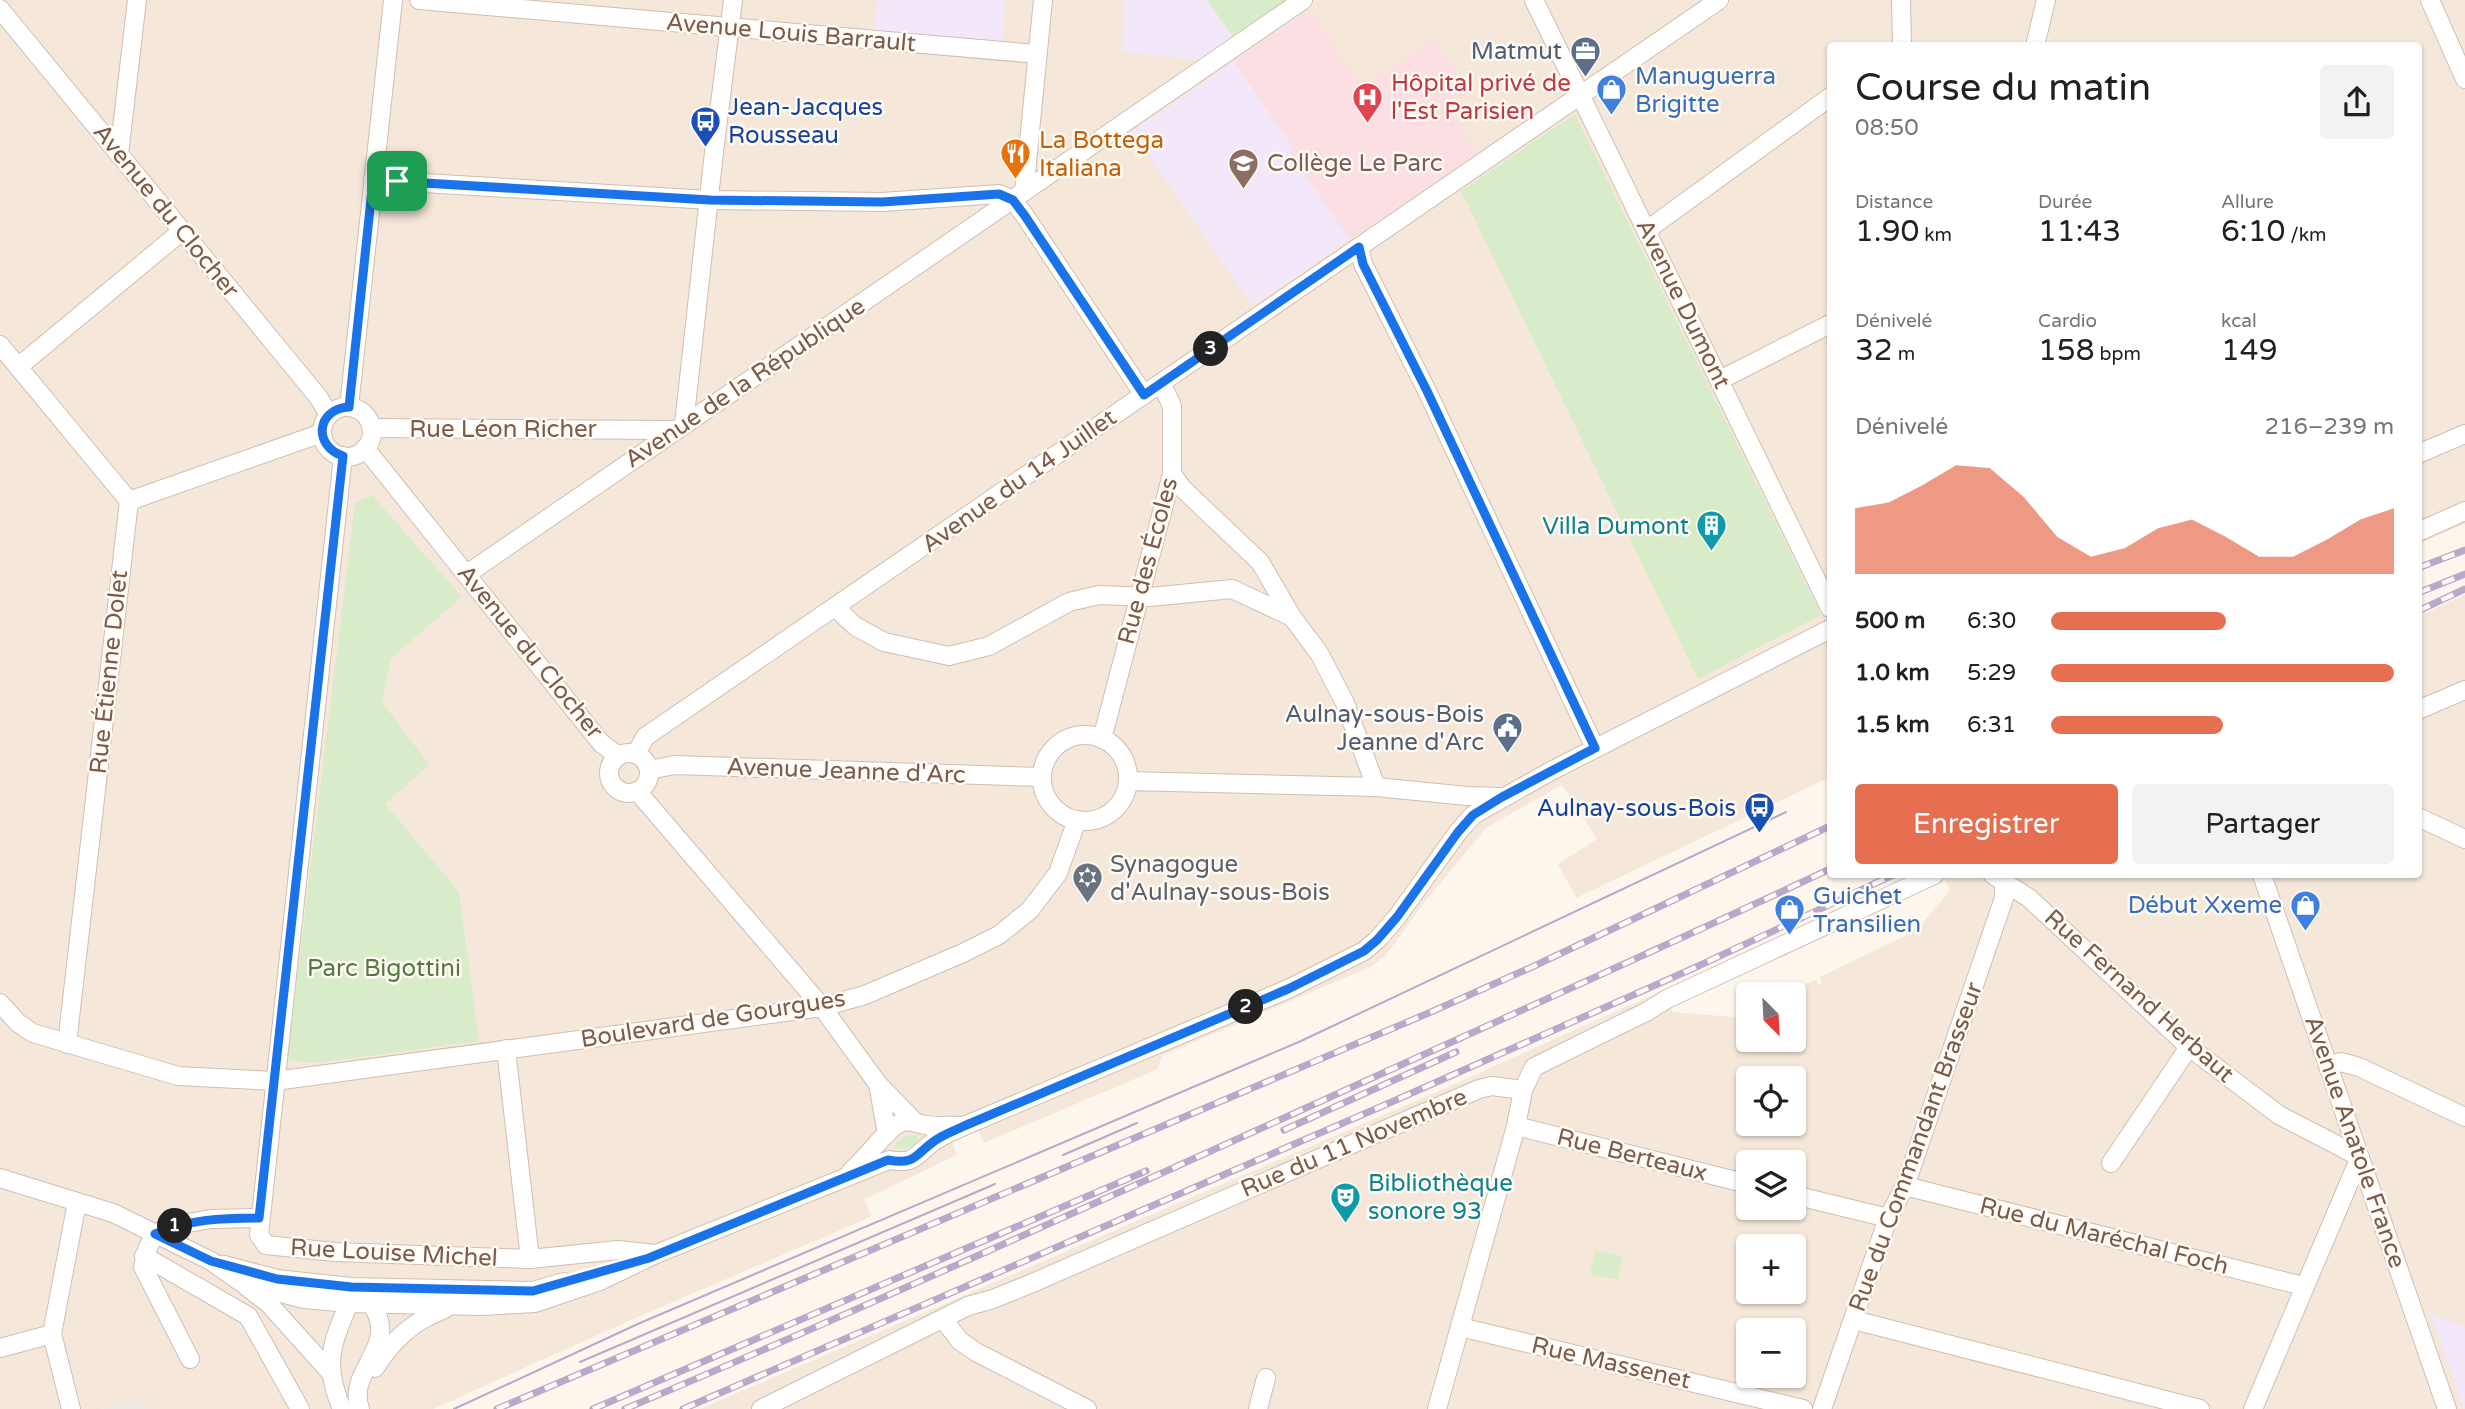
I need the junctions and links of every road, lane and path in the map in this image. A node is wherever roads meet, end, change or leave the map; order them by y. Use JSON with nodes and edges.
{"nodes":[{"id":1,"x":136,"y":0,"type":"edge"},
{"id":2,"x":393,"y":0,"type":"edge"},
{"id":3,"x":419,"y":0,"type":"edge"},
{"id":4,"x":733,"y":0,"type":"edge"},
{"id":5,"x":1043,"y":0,"type":"edge"},
{"id":6,"x":1303,"y":0,"type":"edge"},
{"id":7,"x":1534,"y":0,"type":"edge"},
{"id":8,"x":1719,"y":0,"type":"edge"},
{"id":9,"x":1901,"y":0,"type":"edge"},
{"id":10,"x":2046,"y":0,"type":"edge"},
{"id":11,"x":2433,"y":1,"type":"edge"},
{"id":12,"x":0,"y":9,"type":"edge"},
{"id":13,"x":730,"y":27,"type":"junction"},
{"id":14,"x":1902,"y":42,"type":"edge"},
{"id":15,"x":2036,"y":42,"type":"edge"},
{"id":16,"x":1037,"y":54,"type":"junction"},
{"id":17,"x":2465,"y":79,"type":"edge"},
{"id":18,"x":1579,"y":96,"type":"junction"},
{"id":19,"x":1827,"y":99,"type":"edge"},
{"id":20,"x":120,"y":154,"type":"junction"},
{"id":21,"x":373,"y":180,"type":"junction"},
{"id":22,"x":1019,"y":196,"type":"junction"},
{"id":23,"x":710,"y":200,"type":"junction"},
{"id":24,"x":1647,"y":230,"type":"junction"},
{"id":25,"x":182,"y":231,"type":"junction"},
{"id":26,"x":1359,"y":247,"type":"junction"},
{"id":27,"x":1827,"y":326,"type":"edge"},
{"id":28,"x":0,"y":345,"type":"edge"},
{"id":29,"x":18,"y":367,"type":"junction"},
{"id":30,"x":1720,"y":380,"type":"junction"},
{"id":31,"x":1161,"y":383,"type":"junction"},
{"id":32,"x":1144,"y":395,"type":"junction"},
{"id":33,"x":349,"y":407,"type":"junction"},
{"id":34,"x":329,"y":415,"type":"junction"},
{"id":35,"x":680,"y":427,"type":"junction"},
{"id":36,"x":371,"y":428,"type":"junction"},
{"id":37,"x":322,"y":433,"type":"junction"},
{"id":38,"x":2465,"y":434,"type":"edge"},
{"id":39,"x":365,"y":448,"type":"junction"},
{"id":40,"x":2422,"y":452,"type":"edge"},
{"id":41,"x":343,"y":456,"type":"junction"},
{"id":42,"x":1172,"y":474,"type":"junction"},
{"id":43,"x":129,"y":501,"type":"junction"},
{"id":44,"x":2465,"y":511,"type":"edge"},
{"id":45,"x":2422,"y":530,"type":"edge"},
{"id":46,"x":467,"y":574,"type":"junction"},
{"id":47,"x":1138,"y":597,"type":"junction"},
{"id":48,"x":1827,"y":602,"type":"edge"},
{"id":49,"x":835,"y":607,"type":"junction"},
{"id":50,"x":1292,"y":617,"type":"junction"},
{"id":51,"x":1827,"y":631,"type":"edge"},
{"id":52,"x":2465,"y":690,"type":"edge"},
{"id":53,"x":2422,"y":708,"type":"edge"},
{"id":54,"x":1102,"y":739,"type":"junction"},
{"id":55,"x":1595,"y":748,"type":"junction"},
{"id":56,"x":636,"y":754,"type":"junction"},
{"id":57,"x":618,"y":756,"type":"junction"},
{"id":58,"x":649,"y":769,"type":"junction"},
{"id":59,"x":1042,"y":777,"type":"junction"},
{"id":60,"x":1128,"y":781,"type":"junction"},
{"id":61,"x":1376,"y":787,"type":"junction"},
{"id":62,"x":637,"y":791,"type":"junction"},
{"id":63,"x":1502,"y":797,"type":"junction"},
{"id":64,"x":2422,"y":819,"type":"edge"},
{"id":65,"x":1077,"y":820,"type":"junction"},
{"id":66,"x":2465,"y":838,"type":"edge"},
{"id":67,"x":1928,"y":878,"type":"edge"},
{"id":68,"x":2263,"y":878,"type":"edge"},
{"id":69,"x":1998,"y":879,"type":"edge"},
{"id":70,"x":0,"y":1003,"type":"edge"},
{"id":71,"x":822,"y":1007,"type":"junction"},
{"id":72,"x":67,"y":1044,"type":"junction"},
{"id":73,"x":2189,"y":1047,"type":"junction"},
{"id":74,"x":506,"y":1049,"type":"junction"},
{"id":75,"x":2328,"y":1065,"type":"junction"},
{"id":76,"x":275,"y":1081,"type":"junction"},
{"id":77,"x":878,"y":1084,"type":"junction"},
{"id":78,"x":1523,"y":1090,"type":"junction"},
{"id":79,"x":2465,"y":1117,"type":"edge"},
{"id":80,"x":920,"y":1123,"type":"junction"},
{"id":81,"x":964,"y":1126,"type":"junction"},
{"id":82,"x":1516,"y":1126,"type":"junction"},
{"id":83,"x":884,"y":1138,"type":"junction"},
{"id":84,"x":931,"y":1143,"type":"junction"},
{"id":85,"x":2360,"y":1157,"type":"junction"},
{"id":86,"x":888,"y":1160,"type":"junction"},
{"id":87,"x":2111,"y":1163,"type":"dead end"},
{"id":88,"x":0,"y":1178,"type":"edge"},
{"id":89,"x":840,"y":1179,"type":"junction"},
{"id":90,"x":1736,"y":1181,"type":"edge"},
{"id":91,"x":1905,"y":1186,"type":"junction"},
{"id":92,"x":1806,"y":1198,"type":"edge"},
{"id":93,"x":77,"y":1202,"type":"junction"},
{"id":94,"x":259,"y":1218,"type":"junction"},
{"id":95,"x":1888,"y":1218,"type":"junction"},
{"id":96,"x":155,"y":1234,"type":"junction"},
{"id":97,"x":144,"y":1256,"type":"junction"},
{"id":98,"x":653,"y":1256,"type":"junction"},
{"id":99,"x":530,"y":1259,"type":"junction"},
{"id":100,"x":211,"y":1261,"type":"junction"},
{"id":101,"x":242,"y":1283,"type":"junction"},
{"id":102,"x":2303,"y":1286,"type":"junction"},
{"id":103,"x":359,"y":1297,"type":"junction"},
{"id":104,"x":452,"y":1306,"type":"junction"},
{"id":105,"x":943,"y":1319,"type":"junction"},
{"id":106,"x":1854,"y":1320,"type":"junction"},
{"id":107,"x":1460,"y":1327,"type":"junction"},
{"id":108,"x":52,"y":1334,"type":"junction"},
{"id":109,"x":0,"y":1348,"type":"edge"},
{"id":110,"x":190,"y":1359,"type":"dead end"},
{"id":111,"x":331,"y":1373,"type":"junction"},
{"id":112,"x":1266,"y":1378,"type":"dead end"},
{"id":113,"x":353,"y":1406,"type":"edge"},
{"id":114,"x":71,"y":1409,"type":"edge"},
{"id":115,"x":300,"y":1409,"type":"edge"},
{"id":116,"x":761,"y":1409,"type":"edge"},
{"id":117,"x":1087,"y":1409,"type":"edge"},
{"id":118,"x":1258,"y":1409,"type":"edge"},
{"id":119,"x":1437,"y":1409,"type":"edge"},
{"id":120,"x":1803,"y":1409,"type":"edge"},
{"id":121,"x":1822,"y":1409,"type":"edge"},
{"id":122,"x":2200,"y":1409,"type":"edge"},
{"id":123,"x":2253,"y":1409,"type":"edge"},
{"id":124,"x":2447,"y":1409,"type":"edge"}],
"edges":[{"from":1,"to":20,"type":"street"},
{"from":2,"to":21,"type":"street"},
{"from":3,"to":13,"type":"street","name":"Avenue Louis Barrault"},
{"from":4,"to":13,"type":"street"},
{"from":5,"to":16,"type":"street"},
{"from":6,"to":22,"type":"street","name":"Avenue de la République"},
{"from":7,"to":18,"type":"street","name":"Avenue Dumont"},
{"from":8,"to":18,"type":"street","name":"Avenue du 14 Juillet"},
{"from":9,"to":14,"type":"street"},
{"from":10,"to":15,"type":"street"},
{"from":11,"to":17,"type":"street"},
{"from":12,"to":20,"type":"street","name":"Avenue du Clocher"},
{"from":13,"to":16,"type":"street","name":"Avenue Louis Barrault"},
{"from":13,"to":23,"type":"street"},
{"from":16,"to":22,"type":"street"},
{"from":18,"to":24,"type":"street","name":"Avenue Dumont"},
{"from":18,"to":26,"type":"street","name":"Avenue du 14 Juillet"},
{"from":19,"to":24,"type":"street"},
{"from":20,"to":25,"type":"street","name":"Avenue du Clocher"},
{"from":21,"to":23,"type":"street"},
{"from":21,"to":33,"type":"street"},
{"from":22,"to":23,"type":"street"},
{"from":22,"to":32,"type":"street"},
{"from":22,"to":35,"type":"street","name":"Avenue de la République"},
{"from":23,"to":35,"type":"street"},
{"from":24,"to":30,"type":"street","name":"Avenue Dumont"},
{"from":25,"to":29,"type":"street"},
{"from":25,"to":34,"type":"street","name":"Avenue du Clocher"},
{"from":26,"to":31,"type":"street","name":"Avenue du 14 Juillet"},
{"from":26,"to":55,"type":"street"},
{"from":27,"to":30,"type":"street"},
{"from":28,"to":29,"type":"street"},
{"from":29,"to":43,"type":"street"},
{"from":30,"to":48,"type":"street","name":"Avenue Dumont"},
{"from":31,"to":32,"type":"street","name":"Avenue du 14 Juillet"},
{"from":31,"to":42,"type":"street","name":"Rue des Écoles"},
{"from":32,"to":49,"type":"street","name":"Avenue du 14 Juillet"},
{"from":33,"to":34,"type":"street"},
{"from":33,"to":36,"type":"street"},
{"from":34,"to":37,"type":"street"},
{"from":35,"to":36,"type":"street","name":"Rue Léon Richer"},
{"from":35,"to":46,"type":"street","name":"Avenue de la République"},
{"from":36,"to":39,"type":"street"},
{"from":37,"to":41,"type":"street"},
{"from":37,"to":43,"type":"street"},
{"from":38,"to":40,"type":"street"},
{"from":39,"to":41,"type":"street"},
{"from":39,"to":46,"type":"street","name":"Avenue du Clocher"},
{"from":41,"to":76,"type":"street"},
{"from":42,"to":47,"type":"street","name":"Rue des Écoles"},
{"from":42,"to":50,"type":"street"},
{"from":43,"to":72,"type":"street","name":"Rue Étienne Dolet"},
{"from":44,"to":45,"type":"street"},
{"from":46,"to":57,"type":"street","name":"Avenue du Clocher"},
{"from":47,"to":49,"type":"street"},
{"from":47,"to":50,"type":"street"},
{"from":47,"to":54,"type":"street","name":"Rue des Écoles"},
{"from":49,"to":56,"type":"street","name":"Avenue du 14 Juillet"},
{"from":50,"to":61,"type":"street"},
{"from":51,"to":55,"type":"street","name":"Rue Louise Michel"},
{"from":52,"to":53,"type":"street"},
{"from":54,"to":59,"type":"street"},
{"from":54,"to":60,"type":"street"},
{"from":55,"to":63,"type":"street","name":"Rue Louise Michel"},
{"from":56,"to":57,"type":"street"},
{"from":56,"to":58,"type":"street"},
{"from":57,"to":62,"type":"street"},
{"from":58,"to":59,"type":"street","name":"Avenue Jeanne d'Arc"},
{"from":58,"to":62,"type":"street"},
{"from":59,"to":65,"type":"street"},
{"from":60,"to":61,"type":"street"},
{"from":60,"to":65,"type":"street"},
{"from":61,"to":63,"type":"street"},
{"from":62,"to":71,"type":"street"},
{"from":63,"to":81,"type":"street","name":"Rue Louise Michel"},
{"from":64,"to":66,"type":"street"},
{"from":65,"to":71,"type":"street","name":"Boulevard de Gourgues"},
{"from":67,"to":78,"type":"street"},
{"from":68,"to":75,"type":"street","name":"Avenue Anatole France"},
{"from":69,"to":73,"type":"street","name":"Rue Fernand Herbaut"},
{"from":69,"to":91,"type":"street","name":"Rue du Commandant Brasseur"},
{"from":70,"to":72,"type":"street","name":"Boulevard de Gourgues"},
{"from":71,"to":74,"type":"street","name":"Boulevard de Gourgues"},
{"from":71,"to":77,"type":"street"},
{"from":72,"to":76,"type":"street","name":"Boulevard de Gourgues"},
{"from":73,"to":85,"type":"street","name":"Rue Fernand Herbaut"},
{"from":73,"to":87,"type":"street"},
{"from":74,"to":76,"type":"street","name":"Boulevard de Gourgues"},
{"from":74,"to":99,"type":"street"},
{"from":75,"to":79,"type":"street"},
{"from":75,"to":85,"type":"street","name":"Avenue Anatole France"},
{"from":76,"to":94,"type":"street"},
{"from":77,"to":80,"type":"street"},
{"from":77,"to":83,"type":"street"},
{"from":78,"to":82,"type":"street"},
{"from":78,"to":105,"type":"street","name":"Rue du 11 Novembre"},
{"from":80,"to":81,"type":"street","name":"Rue Louise Michel"},
{"from":80,"to":83,"type":"street","name":"Rue Louise Michel"},
{"from":80,"to":84,"type":"street"},
{"from":81,"to":84,"type":"street","name":"Rue Louise Michel"},
{"from":82,"to":90,"type":"street","name":"Rue Berteaux"},
{"from":82,"to":107,"type":"street"},
{"from":83,"to":86,"type":"street"},
{"from":83,"to":89,"type":"street","name":"Rue Louise Michel"},
{"from":84,"to":86,"type":"street","name":"Rue Louise Michel"},
{"from":85,"to":102,"type":"street"},
{"from":85,"to":124,"type":"street","name":"Avenue Anatole France"},
{"from":86,"to":89,"type":"street","name":"Rue Louise Michel"},
{"from":88,"to":93,"type":"street"},
{"from":89,"to":98,"type":"street","name":"Rue Louise Michel"},
{"from":91,"to":95,"type":"street","name":"Rue du Commandant Brasseur"},
{"from":91,"to":102,"type":"street","name":"Rue du Maréchal Foch"},
{"from":92,"to":95,"type":"street"},
{"from":93,"to":96,"type":"street"},
{"from":93,"to":108,"type":"street"},
{"from":94,"to":96,"type":"street","name":"Rue Louise Michel"},
{"from":94,"to":99,"type":"street","name":"Rue Louise Michel"},
{"from":95,"to":106,"type":"street","name":"Rue du Commandant Brasseur"},
{"from":96,"to":97,"type":"street"},
{"from":96,"to":100,"type":"street"},
{"from":97,"to":110,"type":"street"},
{"from":97,"to":115,"type":"street"},
{"from":98,"to":99,"type":"street","name":"Rue Louise Michel"},
{"from":98,"to":103,"type":"street","name":"Rue Louise Michel"},
{"from":98,"to":104,"type":"street","name":"Rue Louise Michel"},
{"from":100,"to":101,"type":"street","name":"Rue Louise Michel"},
{"from":100,"to":103,"type":"street","name":"Rue Louise Michel"},
{"from":101,"to":103,"type":"street","name":"Rue Louise Michel"},
{"from":101,"to":111,"type":"street"},
{"from":102,"to":123,"type":"street"},
{"from":103,"to":104,"type":"street","name":"Rue Louise Michel"},
{"from":103,"to":111,"type":"street"},
{"from":103,"to":113,"type":"street"},
{"from":104,"to":113,"type":"street"},
{"from":105,"to":116,"type":"street","name":"Rue du 11 Novembre"},
{"from":105,"to":117,"type":"street"},
{"from":106,"to":121,"type":"street","name":"Rue du Commandant Brasseur"},
{"from":106,"to":122,"type":"street"},
{"from":107,"to":119,"type":"street"},
{"from":107,"to":120,"type":"street","name":"Rue Massenet"},
{"from":108,"to":109,"type":"street"},
{"from":108,"to":114,"type":"street"},
{"from":111,"to":113,"type":"street"},
{"from":112,"to":118,"type":"street"}]}
